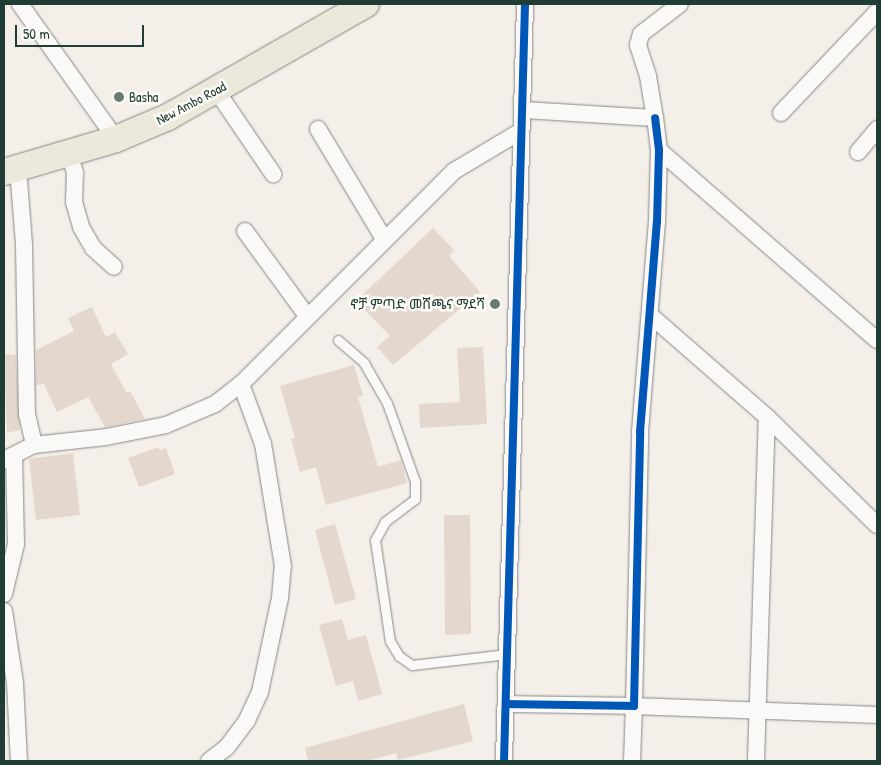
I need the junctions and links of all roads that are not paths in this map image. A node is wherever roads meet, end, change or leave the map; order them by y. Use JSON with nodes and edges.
{"nodes":[{"id":1,"x":20,"y":4,"type":"edge"},
{"id":2,"x":366,"y":4,"type":"edge"},
{"id":3,"x":526,"y":4,"type":"edge"},
{"id":4,"x":680,"y":4,"type":"edge"},
{"id":5,"x":877,"y":12,"type":"edge"},
{"id":6,"x":216,"y":90,"type":"junction"},
{"id":7,"x":524,"y":110,"type":"junction"},
{"id":8,"x":781,"y":113,"type":"dead end"},
{"id":9,"x":655,"y":118,"type":"junction"},
{"id":10,"x":318,"y":129,"type":"dead end"},
{"id":11,"x":877,"y":129,"type":"edge"},
{"id":12,"x":521,"y":131,"type":"junction"},
{"id":13,"x":116,"y":139,"type":"junction"},
{"id":14,"x":659,"y":150,"type":"junction"},
{"id":15,"x":858,"y":152,"type":"dead end"},
{"id":16,"x":69,"y":154,"type":"junction"},
{"id":17,"x":11,"y":170,"type":"edge"},
{"id":18,"x":273,"y":174,"type":"dead end"},
{"id":19,"x":245,"y":230,"type":"dead end"},
{"id":20,"x":384,"y":239,"type":"junction"},
{"id":21,"x":114,"y":267,"type":"dead end"},
{"id":22,"x":307,"y":316,"type":"junction"},
{"id":23,"x":650,"y":316,"type":"junction"},
{"id":24,"x":338,"y":340,"type":"dead end"},
{"id":25,"x":877,"y":340,"type":"edge"},
{"id":26,"x":241,"y":384,"type":"junction"},
{"id":27,"x":767,"y":417,"type":"junction"},
{"id":28,"x":34,"y":445,"type":"junction"},
{"id":29,"x":9,"y":457,"type":"edge"},
{"id":30,"x":877,"y":525,"type":"edge"},
{"id":31,"x":4,"y":594,"type":"edge"},
{"id":32,"x":4,"y":611,"type":"edge"},
{"id":33,"x":507,"y":654,"type":"junction"},
{"id":34,"x":507,"y":704,"type":"junction"},
{"id":35,"x":634,"y":706,"type":"junction"},
{"id":36,"x":757,"y":709,"type":"junction"},
{"id":37,"x":877,"y":715,"type":"edge"},
{"id":38,"x":19,"y":761,"type":"edge"},
{"id":39,"x":209,"y":761,"type":"edge"},
{"id":40,"x":504,"y":761,"type":"edge"},
{"id":41,"x":632,"y":761,"type":"edge"},
{"id":42,"x":756,"y":761,"type":"edge"}],
"edges":[{"from":1,"to":13,"type":"street"},
{"from":2,"to":6,"type":"main road","name":"New Ambo Road"},
{"from":3,"to":7,"type":"street"},
{"from":4,"to":9,"type":"street"},
{"from":5,"to":8,"type":"street"},
{"from":6,"to":13,"type":"main road","name":"New Ambo Road"},
{"from":6,"to":18,"type":"street"},
{"from":7,"to":9,"type":"street"},
{"from":7,"to":12,"type":"street"},
{"from":9,"to":14,"type":"street"},
{"from":10,"to":20,"type":"street"},
{"from":11,"to":15,"type":"street"},
{"from":12,"to":20,"type":"street"},
{"from":12,"to":33,"type":"street"},
{"from":13,"to":16,"type":"main road","name":"New Ambo Road"},
{"from":14,"to":23,"type":"street"},
{"from":14,"to":25,"type":"street"},
{"from":16,"to":17,"type":"main road","name":"New Ambo Road"},
{"from":16,"to":21,"type":"street"},
{"from":17,"to":28,"type":"street"},
{"from":19,"to":22,"type":"street"},
{"from":20,"to":22,"type":"street"},
{"from":22,"to":26,"type":"street"},
{"from":23,"to":27,"type":"street"},
{"from":23,"to":35,"type":"street"},
{"from":24,"to":33,"type":"lane"},
{"from":26,"to":28,"type":"street"},
{"from":26,"to":39,"type":"street"},
{"from":27,"to":30,"type":"street"},
{"from":27,"to":36,"type":"street"},
{"from":28,"to":29,"type":"street"},
{"from":29,"to":31,"type":"street"},
{"from":32,"to":38,"type":"street"},
{"from":33,"to":34,"type":"street"},
{"from":34,"to":35,"type":"street"},
{"from":34,"to":40,"type":"street"},
{"from":35,"to":36,"type":"street"},
{"from":35,"to":41,"type":"street"},
{"from":36,"to":37,"type":"street"},
{"from":36,"to":42,"type":"street"}]}
